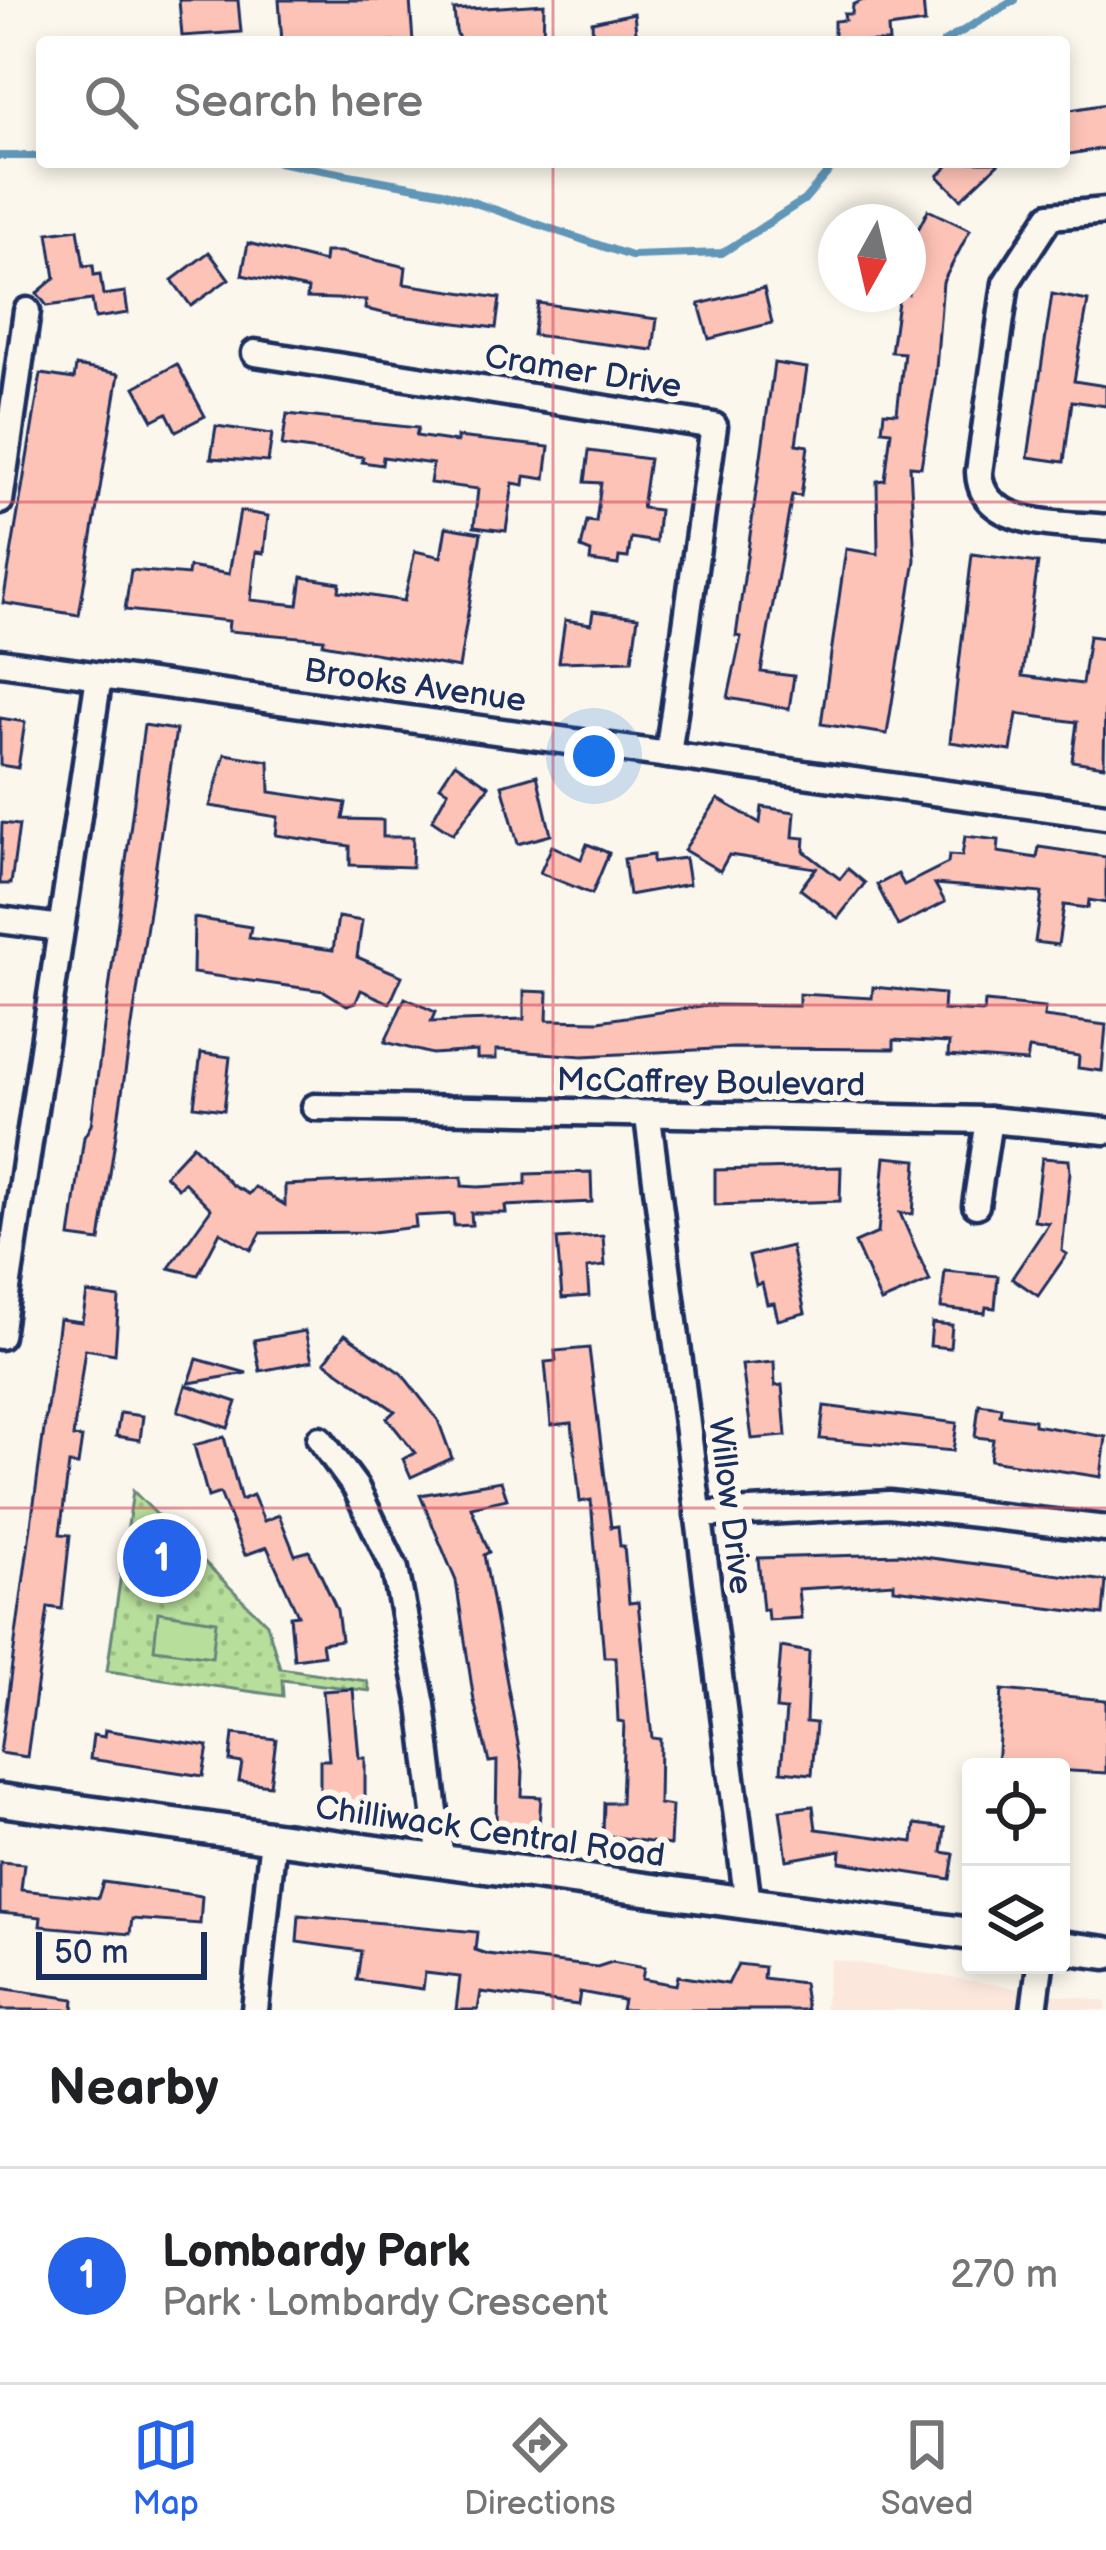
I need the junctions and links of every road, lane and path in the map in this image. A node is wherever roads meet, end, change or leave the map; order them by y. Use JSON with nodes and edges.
{"nodes":[{"id":1,"x":1106,"y":211,"type":"edge"},
{"id":2,"x":27,"y":310,"type":"dead end"},
{"id":3,"x":255,"y":353,"type":"dead end"},
{"id":4,"x":0,"y":501,"type":"edge"},
{"id":5,"x":1106,"y":528,"type":"edge"},
{"id":6,"x":0,"y":662,"type":"edge"},
{"id":7,"x":99,"y":676,"type":"junction"},
{"id":8,"x":668,"y":755,"type":"junction"},
{"id":9,"x":1106,"y":816,"type":"edge"},
{"id":10,"x":0,"y":920,"type":"edge"},
{"id":11,"x":61,"y":928,"type":"junction"},
{"id":12,"x":314,"y":1107,"type":"dead end"},
{"id":13,"x":648,"y":1117,"type":"junction"},
{"id":14,"x":989,"y":1120,"type":"junction"},
{"id":15,"x":1106,"y":1131,"type":"edge"},
{"id":16,"x":976,"y":1204,"type":"dead end"},
{"id":17,"x":0,"y":1336,"type":"edge"},
{"id":18,"x":320,"y":1439,"type":"dead end"},
{"id":19,"x":698,"y":1515,"type":"junction"},
{"id":20,"x":1106,"y":1529,"type":"edge"},
{"id":21,"x":0,"y":1799,"type":"edge"},
{"id":22,"x":273,"y":1838,"type":"junction"},
{"id":23,"x":441,"y":1861,"type":"junction"},
{"id":24,"x":748,"y":1904,"type":"junction"},
{"id":25,"x":962,"y":1933,"type":"edge"},
{"id":26,"x":1070,"y":1948,"type":"edge"},
{"id":27,"x":1106,"y":1953,"type":"edge"},
{"id":28,"x":1039,"y":1974,"type":"edge"},
{"id":29,"x":255,"y":2010,"type":"edge"},
{"id":30,"x":1034,"y":2010,"type":"edge"}],
"edges":[{"from":1,"to":5,"type":"street"},
{"from":2,"to":4,"type":"street"},
{"from":3,"to":8,"type":"street","name":"Cramer Drive"},
{"from":6,"to":7,"type":"street","name":"Brooks Avenue"},
{"from":7,"to":8,"type":"street","name":"Brooks Avenue"},
{"from":7,"to":11,"type":"street"},
{"from":8,"to":9,"type":"street","name":"Brooks Avenue"},
{"from":10,"to":11,"type":"street"},
{"from":11,"to":17,"type":"street"},
{"from":12,"to":13,"type":"street","name":"McCaffrey Boulevard"},
{"from":13,"to":14,"type":"street","name":"McCaffrey Boulevard"},
{"from":13,"to":19,"type":"street","name":"Willow Drive"},
{"from":14,"to":15,"type":"street","name":"McCaffrey Boulevard"},
{"from":14,"to":16,"type":"street"},
{"from":18,"to":23,"type":"street"},
{"from":19,"to":20,"type":"street"},
{"from":19,"to":24,"type":"street","name":"Willow Drive"},
{"from":21,"to":22,"type":"street","name":"Chilliwack Central Road"},
{"from":22,"to":23,"type":"street","name":"Chilliwack Central Road"},
{"from":22,"to":29,"type":"street"},
{"from":23,"to":24,"type":"street","name":"Chilliwack Central Road"},
{"from":24,"to":25,"type":"street","name":"Chilliwack Central Road"},
{"from":26,"to":27,"type":"street"},
{"from":28,"to":30,"type":"street"}]}
